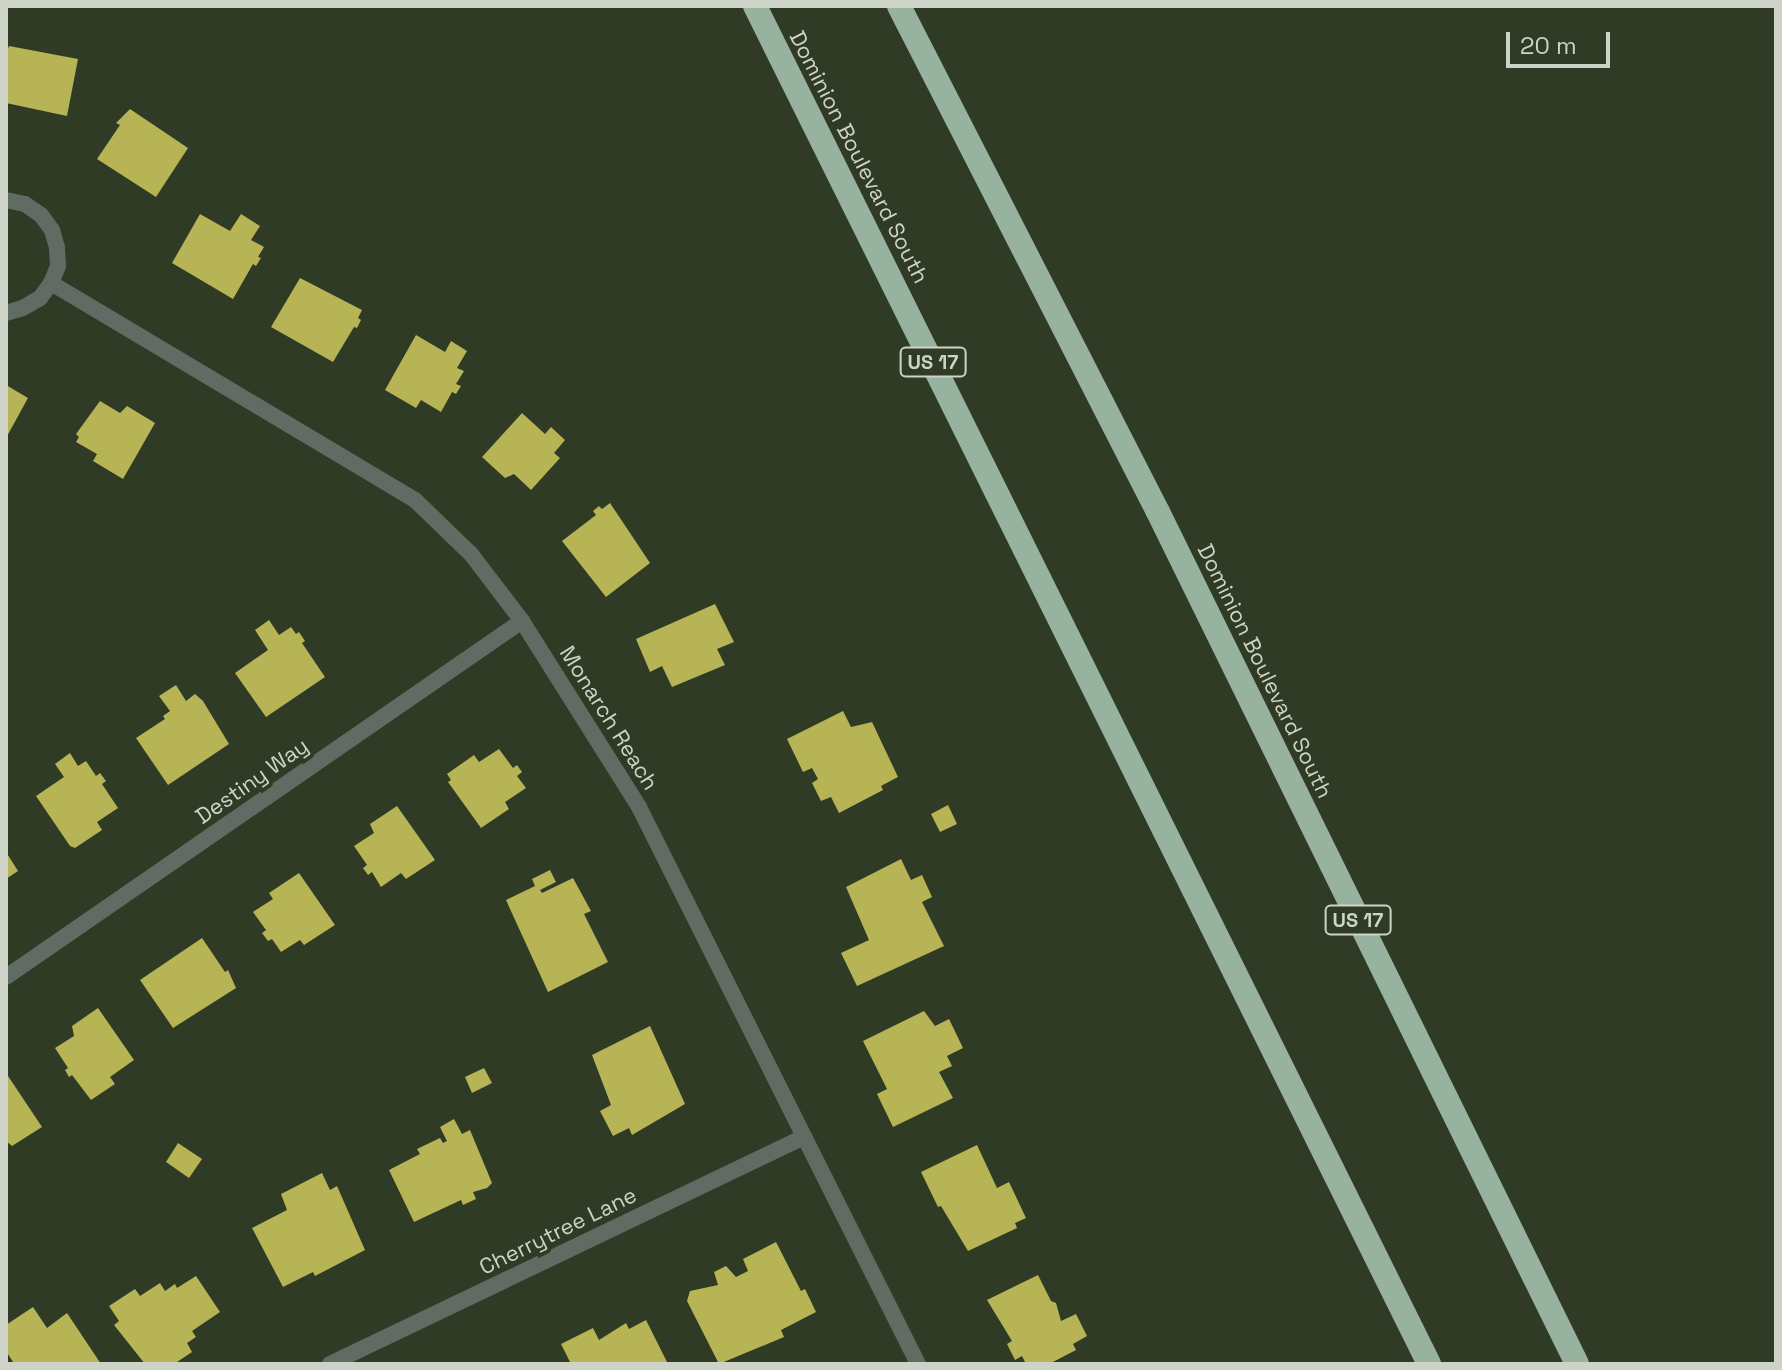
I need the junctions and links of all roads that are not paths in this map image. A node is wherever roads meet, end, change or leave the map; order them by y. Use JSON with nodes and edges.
{"nodes":[{"id":1,"x":755,"y":6,"type":"edge"},
{"id":2,"x":899,"y":6,"type":"edge"},
{"id":3,"x":6,"y":200,"type":"edge"},
{"id":4,"x":51,"y":283,"type":"junction"},
{"id":5,"x":6,"y":313,"type":"edge"},
{"id":6,"x":522,"y":621,"type":"junction"},
{"id":7,"x":6,"y":977,"type":"edge"},
{"id":8,"x":804,"y":1137,"type":"junction"},
{"id":9,"x":330,"y":1364,"type":"edge"},
{"id":10,"x":918,"y":1364,"type":"edge"},
{"id":11,"x":1427,"y":1364,"type":"edge"},
{"id":12,"x":1577,"y":1364,"type":"edge"}],
"edges":[{"from":1,"to":11,"type":"highway","name":"Dominion Boulevard South","number":"US 17"},
{"from":2,"to":12,"type":"highway","name":"Dominion Boulevard South","number":"US 17"},
{"from":3,"to":4,"type":"street"},
{"from":4,"to":5,"type":"street"},
{"from":4,"to":6,"type":"street","name":"Monarch Reach"},
{"from":6,"to":7,"type":"street","name":"Destiny Way"},
{"from":6,"to":8,"type":"street","name":"Monarch Reach"},
{"from":8,"to":9,"type":"street","name":"Cherrytree Lane"},
{"from":8,"to":10,"type":"street","name":"Monarch Reach"}]}
